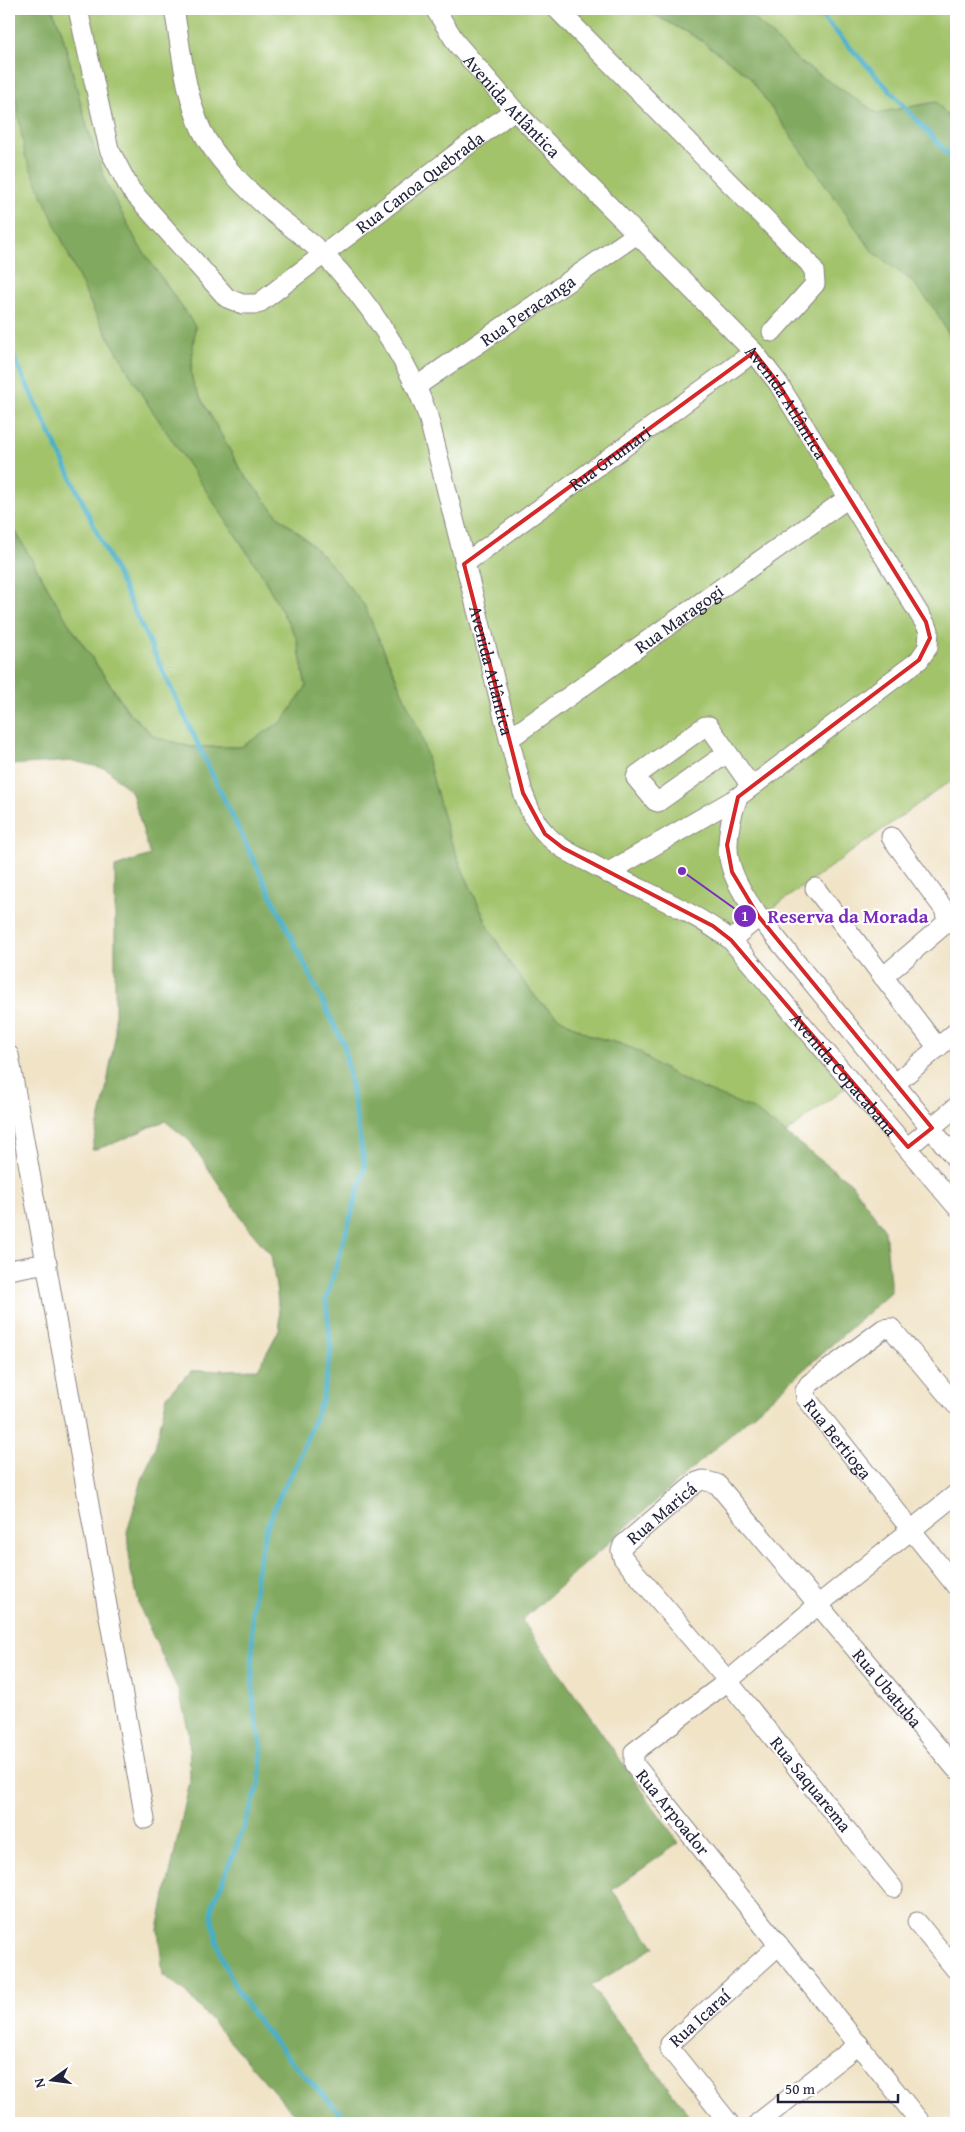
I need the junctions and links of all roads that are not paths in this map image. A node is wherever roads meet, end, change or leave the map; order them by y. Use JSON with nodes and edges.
{"nodes":[{"id":1,"x":78,"y":9,"type":"edge"},
{"id":2,"x":174,"y":9,"type":"edge"},
{"id":3,"x":435,"y":9,"type":"edge"},
{"id":4,"x":557,"y":9,"type":"edge"},
{"id":5,"x":514,"y":110,"type":"junction"},
{"id":6,"x":637,"y":234,"type":"junction"},
{"id":7,"x":324,"y":254,"type":"junction"},
{"id":8,"x":772,"y":332,"type":"dead end"},
{"id":9,"x":754,"y":352,"type":"junction"},
{"id":10,"x":417,"y":386,"type":"junction"},
{"id":11,"x":848,"y":498,"type":"junction"},
{"id":12,"x":464,"y":564,"type":"junction"},
{"id":13,"x":509,"y":739,"type":"junction"},
{"id":14,"x":727,"y":753,"type":"junction"},
{"id":15,"x":745,"y":791,"type":"junction"},
{"id":16,"x":891,"y":837,"type":"dead end"},
{"id":17,"x":607,"y":873,"type":"junction"},
{"id":18,"x":814,"y":888,"type":"dead end"},
{"id":19,"x":759,"y":917,"type":"junction"},
{"id":20,"x":731,"y":940,"type":"junction"},
{"id":21,"x":883,"y":977,"type":"junction"},
{"id":22,"x":956,"y":1032,"type":"edge"},
{"id":23,"x":938,"y":1048,"type":"junction"},
{"id":24,"x":9,"y":1055,"type":"edge"},
{"id":25,"x":894,"y":1084,"type":"junction"},
{"id":26,"x":956,"y":1107,"type":"edge"},
{"id":27,"x":932,"y":1128,"type":"junction"},
{"id":28,"x":908,"y":1147,"type":"junction"},
{"id":29,"x":956,"y":1159,"type":"edge"},
{"id":30,"x":956,"y":1206,"type":"edge"},
{"id":31,"x":47,"y":1263,"type":"junction"},
{"id":32,"x":9,"y":1270,"type":"edge"},
{"id":33,"x":956,"y":1405,"type":"edge"},
{"id":34,"x":956,"y":1494,"type":"edge"},
{"id":35,"x":911,"y":1530,"type":"junction"},
{"id":36,"x":956,"y":1586,"type":"edge"},
{"id":37,"x":818,"y":1605,"type":"junction"},
{"id":38,"x":728,"y":1681,"type":"junction"},
{"id":39,"x":956,"y":1769,"type":"edge"},
{"id":40,"x":145,"y":1819,"type":"dead end"},
{"id":41,"x":893,"y":1888,"type":"dead end"},
{"id":42,"x":917,"y":1922,"type":"dead end"},
{"id":43,"x":779,"y":1945,"type":"junction"},
{"id":44,"x":956,"y":1970,"type":"edge"},
{"id":45,"x":859,"y":2044,"type":"junction"},
{"id":46,"x":729,"y":2123,"type":"edge"},
{"id":47,"x":758,"y":2123,"type":"edge"},
{"id":48,"x":920,"y":2123,"type":"edge"}],
"edges":[{"from":1,"to":7,"type":"street","name":"Rua Canoa Quebrada"},
{"from":2,"to":7,"type":"street","name":"Avenida Atlântica"},
{"from":3,"to":5,"type":"street","name":"Avenida Atlântica"},
{"from":4,"to":8,"type":"street"},
{"from":5,"to":6,"type":"street","name":"Avenida Atlântica"},
{"from":5,"to":7,"type":"street","name":"Rua Canoa Quebrada"},
{"from":6,"to":9,"type":"street","name":"Avenida Atlântica"},
{"from":6,"to":10,"type":"street","name":"Rua Peracanga"},
{"from":7,"to":10,"type":"street","name":"Avenida Atlântica"},
{"from":9,"to":11,"type":"street","name":"Avenida Atlântica"},
{"from":9,"to":12,"type":"street","name":"Rua Grumari"},
{"from":10,"to":12,"type":"street","name":"Avenida Atlântica"},
{"from":11,"to":13,"type":"street","name":"Rua Maragogi"},
{"from":11,"to":15,"type":"street","name":"Avenida Atlântica"},
{"from":12,"to":13,"type":"street","name":"Avenida Atlântica"},
{"from":13,"to":17,"type":"street","name":"Avenida Atlântica"},
{"from":14,"to":14,"type":"street"},
{"from":14,"to":15,"type":"street"},
{"from":15,"to":17,"type":"street","name":"Avenida Atlântica"},
{"from":15,"to":19,"type":"street"},
{"from":16,"to":21,"type":"street"},
{"from":17,"to":20,"type":"street","name":"Avenida Atlântica"},
{"from":18,"to":21,"type":"street"},
{"from":19,"to":20,"type":"street"},
{"from":19,"to":25,"type":"street","name":"Avenida Copacabana"},
{"from":20,"to":28,"type":"street","name":"Avenida Copacabana"},
{"from":21,"to":23,"type":"street"},
{"from":22,"to":23,"type":"street"},
{"from":23,"to":25,"type":"street"},
{"from":24,"to":31,"type":"street"},
{"from":25,"to":27,"type":"street","name":"Avenida Copacabana"},
{"from":26,"to":27,"type":"street"},
{"from":27,"to":28,"type":"street"},
{"from":27,"to":29,"type":"street","name":"Avenida Copacabana"},
{"from":28,"to":30,"type":"street","name":"Avenida Copacabana"},
{"from":31,"to":32,"type":"street"},
{"from":31,"to":40,"type":"street"},
{"from":33,"to":35,"type":"street","name":"Rua Bertioga"},
{"from":34,"to":35,"type":"street","name":"Rua Arpoador"},
{"from":35,"to":36,"type":"street"},
{"from":35,"to":37,"type":"street","name":"Rua Arpoador"},
{"from":37,"to":38,"type":"street","name":"Rua Arpoador"},
{"from":37,"to":38,"type":"street","name":"Rua Maricá"},
{"from":37,"to":39,"type":"street","name":"Rua Ubatuba"},
{"from":38,"to":41,"type":"street","name":"Rua Saquarema"},
{"from":38,"to":43,"type":"street","name":"Rua Arpoador"},
{"from":42,"to":44,"type":"street"},
{"from":43,"to":45,"type":"street","name":"Rua Arpoador"},
{"from":43,"to":46,"type":"street","name":"Rua Icaraí"},
{"from":45,"to":47,"type":"street"},
{"from":45,"to":48,"type":"street","name":"Rua Arpoador"}]}
